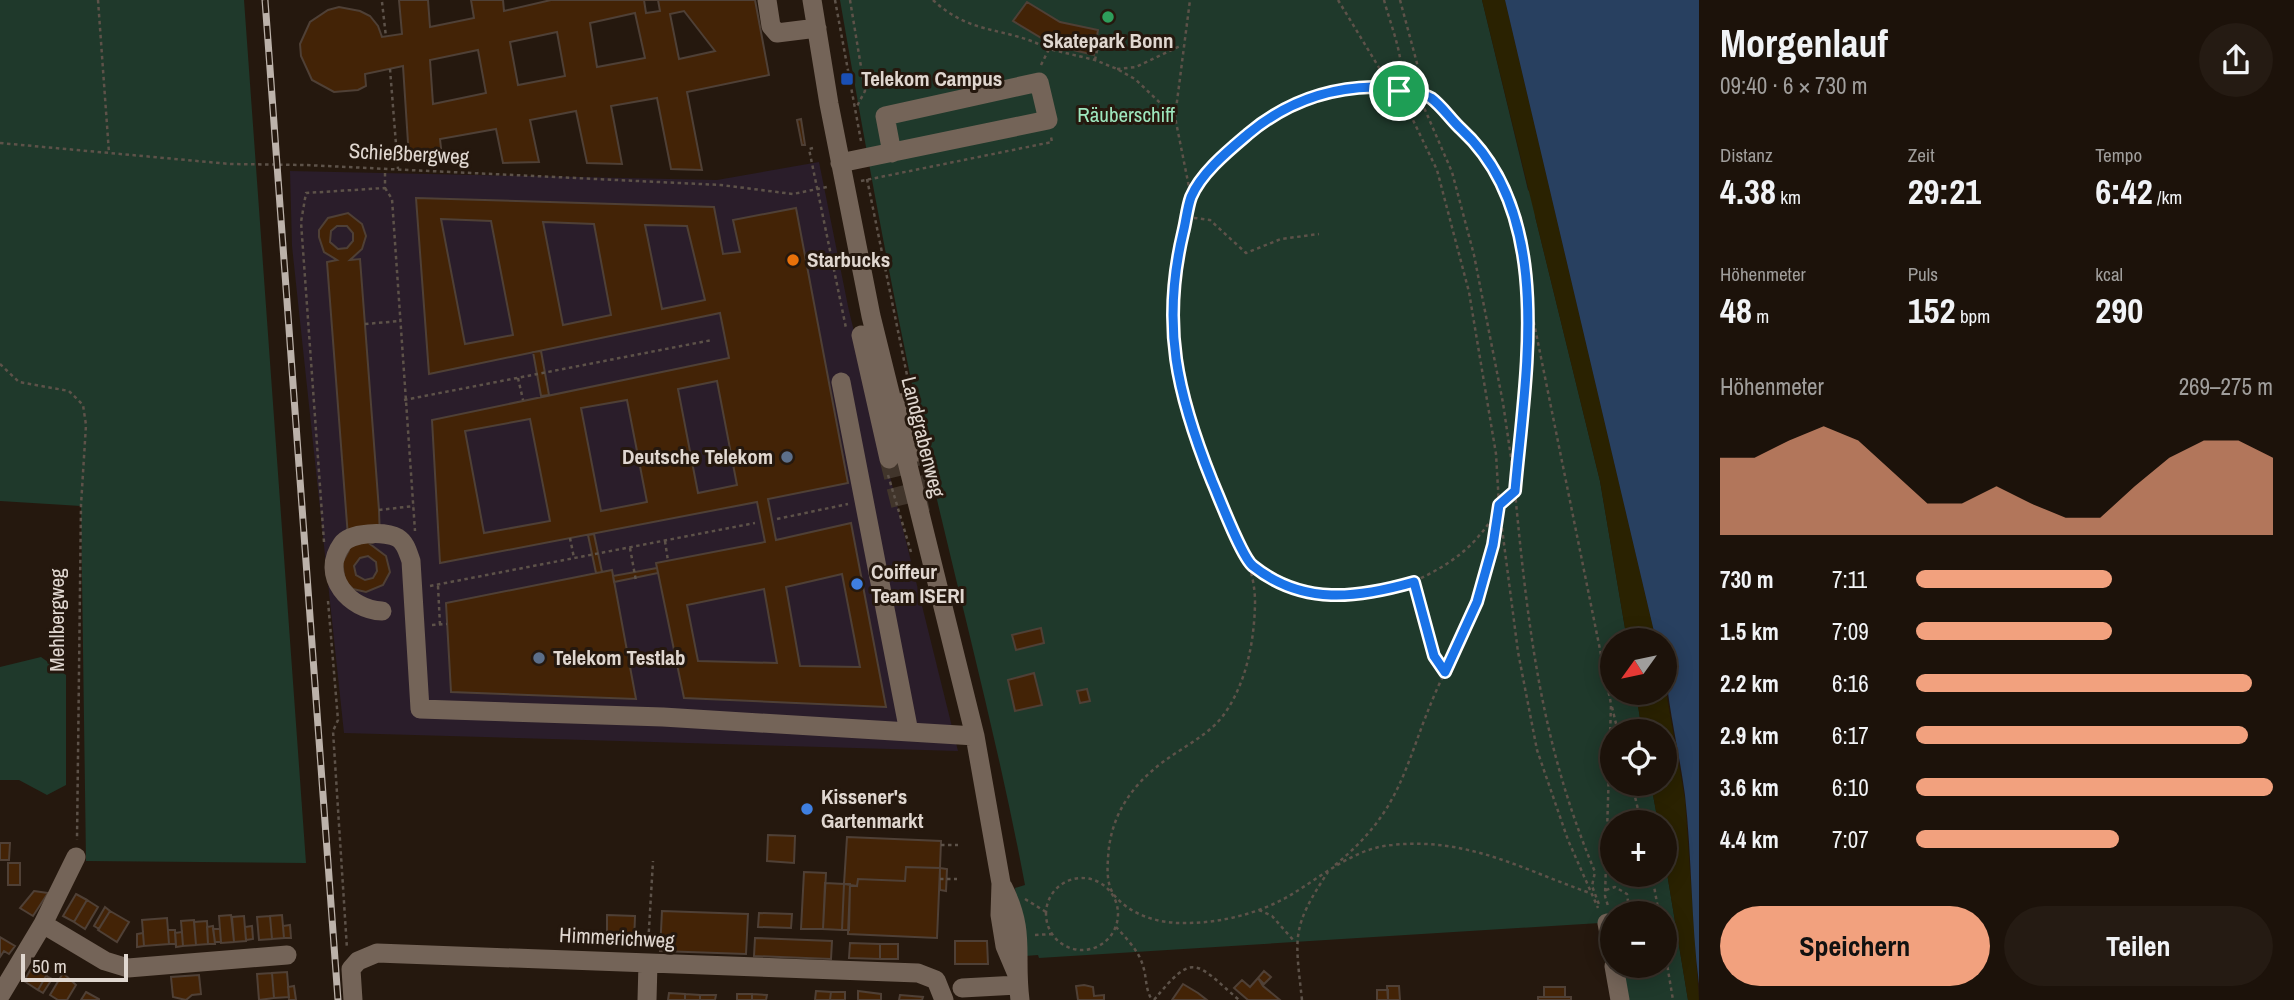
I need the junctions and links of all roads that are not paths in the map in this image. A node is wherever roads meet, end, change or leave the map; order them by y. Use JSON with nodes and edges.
{"nodes":[{"id":1,"x":767,"y":0,"type":"edge"},
{"id":2,"x":812,"y":0,"type":"edge"},
{"id":3,"x":817,"y":28,"type":"junction"},
{"id":4,"x":892,"y":153,"type":"junction"},
{"id":5,"x":840,"y":163,"type":"junction"},
{"id":6,"x":870,"y":316,"type":"junction"},
{"id":7,"x":841,"y":382,"type":"dead end"},
{"id":8,"x":917,"y":452,"type":"tunnel mouth"},
{"id":9,"x":887,"y":464,"type":"tunnel mouth"},
{"id":10,"x":382,"y":611,"type":"dead end"},
{"id":11,"x":909,"y":732,"type":"junction"},
{"id":12,"x":975,"y":736,"type":"junction"},
{"id":13,"x":76,"y":857,"type":"road end"},
{"id":14,"x":1001,"y":883,"type":"junction"},
{"id":15,"x":43,"y":924,"type":"junction"},
{"id":16,"x":287,"y":955,"type":"dead end"},
{"id":17,"x":648,"y":963,"type":"junction"},
{"id":18,"x":1616,"y":978,"type":"edge"},
{"id":19,"x":1018,"y":985,"type":"edge"},
{"id":20,"x":962,"y":988,"type":"dead end"},
{"id":21,"x":0,"y":994,"type":"edge"},
{"id":22,"x":10,"y":1000,"type":"edge"},
{"id":23,"x":353,"y":1000,"type":"edge"},
{"id":24,"x":647,"y":1000,"type":"edge"},
{"id":25,"x":944,"y":1000,"type":"edge"},
{"id":26,"x":1619,"y":1000,"type":"edge"}],
"edges":[{"from":1,"to":3,"type":"street"},
{"from":2,"to":3,"type":"street","name":"Landgrabenweg"},
{"from":3,"to":5,"type":"street","name":"Landgrabenweg"},
{"from":4,"to":4,"type":"street"},
{"from":4,"to":5,"type":"street"},
{"from":5,"to":6,"type":"street","name":"Landgrabenweg"},
{"from":6,"to":8,"type":"street"},
{"from":6,"to":9,"type":"street"},
{"from":6,"to":12,"type":"street","name":"Landgrabenweg"},
{"from":7,"to":11,"type":"street"},
{"from":10,"to":11,"type":"street"},
{"from":11,"to":12,"type":"street"},
{"from":12,"to":14,"type":"street","name":"Landgrabenweg"},
{"from":13,"to":15,"type":"street"},
{"from":14,"to":19,"type":"street","name":"Landgrabenweg"},
{"from":14,"to":19,"type":"street","name":"Landgrabenweg"},
{"from":15,"to":16,"type":"street"},
{"from":15,"to":21,"type":"street"},
{"from":17,"to":23,"type":"street","name":"Himmerichweg"},
{"from":17,"to":24,"type":"street"},
{"from":17,"to":25,"type":"street","name":"Himmerichweg"},
{"from":18,"to":26,"type":"street"},
{"from":19,"to":20,"type":"street"},
{"from":21,"to":22,"type":"street"}]}
